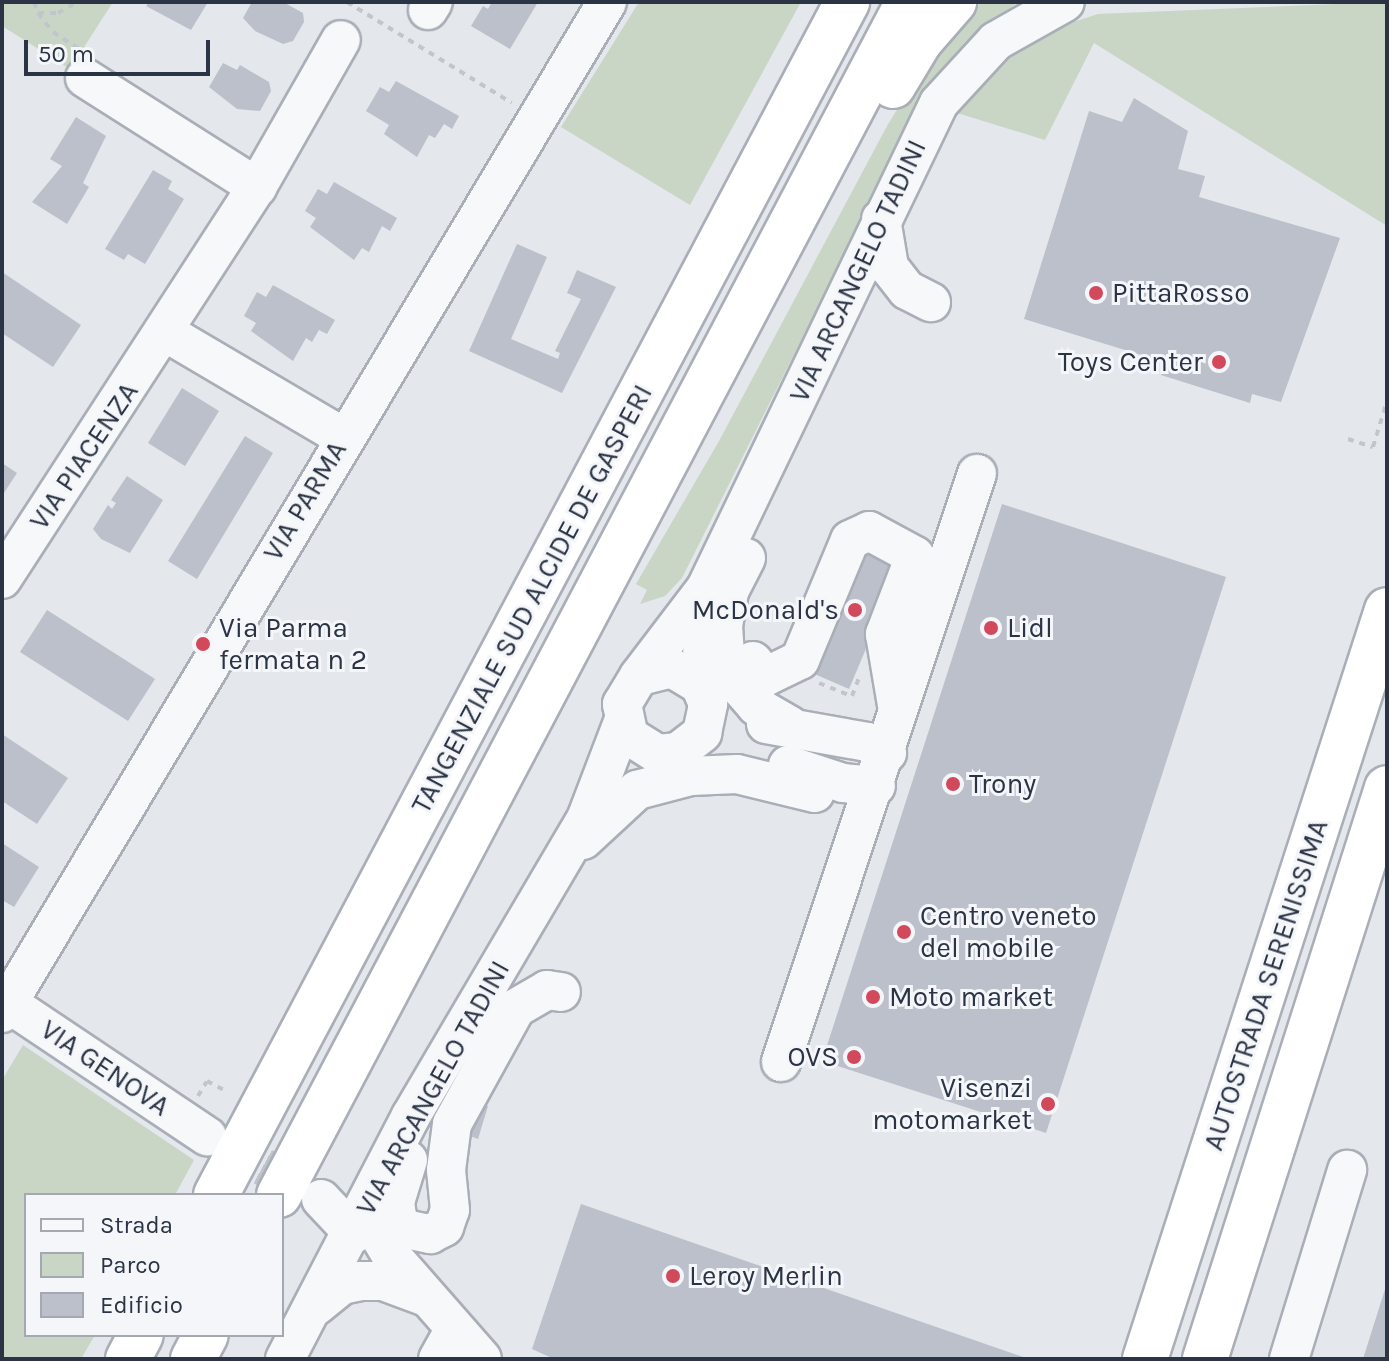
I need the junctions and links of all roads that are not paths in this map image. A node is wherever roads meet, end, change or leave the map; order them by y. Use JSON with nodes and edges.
{"nodes":[{"id":1,"x":607,"y":2,"type":"edge"},
{"id":2,"x":847,"y":2,"type":"edge"},
{"id":3,"x":908,"y":2,"type":"edge"},
{"id":4,"x":954,"y":2,"type":"edge"},
{"id":5,"x":1065,"y":2,"type":"edge"},
{"id":6,"x":341,"y":40,"type":"dead end"},
{"id":7,"x":85,"y":78,"type":"road end"},
{"id":8,"x":815,"y":176,"type":"junction"},
{"id":9,"x":257,"y":187,"type":"junction"},
{"id":10,"x":881,"y":219,"type":"junction"},
{"id":11,"x":931,"y":302,"type":"dead end"},
{"id":12,"x":165,"y":332,"type":"junction"},
{"id":13,"x":809,"y":380,"type":"junction"},
{"id":14,"x":343,"y":437,"type":"junction"},
{"id":15,"x":977,"y":474,"type":"dead end"},
{"id":16,"x":2,"y":579,"type":"edge"},
{"id":17,"x":706,"y":588,"type":"junction"},
{"id":18,"x":1387,"y":610,"type":"edge"},
{"id":19,"x":753,"y":661,"type":"dead end"},
{"id":20,"x":639,"y":676,"type":"junction"},
{"id":21,"x":703,"y":690,"type":"junction"},
{"id":22,"x":898,"y":712,"type":"junction"},
{"id":23,"x":623,"y":722,"type":"junction"},
{"id":24,"x":790,"y":726,"type":"junction"},
{"id":25,"x":676,"y":752,"type":"junction"},
{"id":26,"x":882,"y":769,"type":"junction"},
{"id":27,"x":796,"y":778,"type":"junction"},
{"id":28,"x":1387,"y":788,"type":"edge"},
{"id":29,"x":586,"y":819,"type":"junction"},
{"id":30,"x":555,"y":871,"type":"junction"},
{"id":31,"x":831,"y":905,"type":"junction"},
{"id":32,"x":488,"y":985,"type":"junction"},
{"id":33,"x":561,"y":992,"type":"dead end"},
{"id":34,"x":4,"y":1005,"type":"edge"},
{"id":35,"x":781,"y":1062,"type":"dead end"},
{"id":36,"x":200,"y":1122,"type":"tunnel mouth"},
{"id":37,"x":1347,"y":1170,"type":"dead end"},
{"id":38,"x":217,"y":1193,"type":"edge"},
{"id":39,"x":372,"y":1196,"type":"junction"},
{"id":40,"x":300,"y":1197,"type":"edge"},
{"id":41,"x":354,"y":1234,"type":"junction"},
{"id":42,"x":429,"y":1299,"type":"junction"},
{"id":43,"x":316,"y":1306,"type":"junction"},
{"id":44,"x":140,"y":1337,"type":"edge"},
{"id":45,"x":205,"y":1337,"type":"edge"},
{"id":46,"x":446,"y":1345,"type":"edge"},
{"id":47,"x":128,"y":1359,"type":"edge"},
{"id":48,"x":193,"y":1359,"type":"edge"},
{"id":49,"x":285,"y":1359,"type":"edge"},
{"id":50,"x":482,"y":1359,"type":"edge"},
{"id":51,"x":1145,"y":1359,"type":"edge"},
{"id":52,"x":1205,"y":1359,"type":"edge"},
{"id":53,"x":1289,"y":1359,"type":"edge"}],
"edges":[{"from":1,"to":14,"type":"street","name":"VIA PARMA"},
{"from":2,"to":38,"type":"highway","name":"TANGENZIALE SUD ALCIDE DE GASPERI"},
{"from":3,"to":8,"type":"highway","name":"TANGENZIALE SUD ALCIDE DE GASPERI"},
{"from":4,"to":8,"type":"highway"},
{"from":5,"to":10,"type":"street","name":"VIA ARCANGELO TADINI"},
{"from":6,"to":9,"type":"street","name":"VIA PIACENZA"},
{"from":7,"to":9,"type":"street"},
{"from":8,"to":40,"type":"highway","name":"TANGENZIALE SUD ALCIDE DE GASPERI"},
{"from":9,"to":12,"type":"street","name":"VIA PIACENZA"},
{"from":10,"to":11,"type":"street"},
{"from":10,"to":13,"type":"street","name":"VIA ARCANGELO TADINI"},
{"from":12,"to":14,"type":"street"},
{"from":12,"to":16,"type":"street","name":"VIA PIACENZA"},
{"from":13,"to":17,"type":"street","name":"VIA ARCANGELO TADINI"},
{"from":13,"to":24,"type":"street"},
{"from":14,"to":34,"type":"street","name":"VIA PARMA"},
{"from":15,"to":22,"type":"street"},
{"from":17,"to":20,"type":"street","name":"VIA ARCANGELO TADINI"},
{"from":17,"to":21,"type":"street","name":"VIA ARCANGELO TADINI"},
{"from":18,"to":51,"type":"highway","name":"AUTOSTRADA SERENISSIMA"},
{"from":19,"to":22,"type":"street"},
{"from":20,"to":21,"type":"street"},
{"from":20,"to":23,"type":"street","name":"VIA ARCANGELO TADINI"},
{"from":21,"to":24,"type":"street"},
{"from":21,"to":25,"type":"street","name":"VIA ARCANGELO TADINI"},
{"from":22,"to":26,"type":"street"},
{"from":23,"to":25,"type":"street"},
{"from":23,"to":29,"type":"street","name":"VIA ARCANGELO TADINI"},
{"from":24,"to":26,"type":"street"},
{"from":25,"to":27,"type":"street"},
{"from":25,"to":29,"type":"street","name":"VIA ARCANGELO TADINI"},
{"from":26,"to":27,"type":"street"},
{"from":26,"to":31,"type":"street"},
{"from":27,"to":30,"type":"street"},
{"from":27,"to":31,"type":"street"},
{"from":28,"to":52,"type":"highway","name":"AUTOSTRADA SERENISSIMA"},
{"from":29,"to":30,"type":"street","name":"VIA ARCANGELO TADINI"},
{"from":30,"to":32,"type":"street","name":"VIA ARCANGELO TADINI"},
{"from":31,"to":35,"type":"street"},
{"from":32,"to":33,"type":"street"},
{"from":32,"to":39,"type":"street","name":"VIA ARCANGELO TADINI"},
{"from":34,"to":36,"type":"street","name":"VIA GENOVA"},
{"from":37,"to":53,"type":"street"},
{"from":39,"to":41,"type":"street","name":"VIA ARCANGELO TADINI"},
{"from":39,"to":42,"type":"street"},
{"from":40,"to":41,"type":"street"},
{"from":41,"to":43,"type":"street","name":"VIA ARCANGELO TADINI"},
{"from":42,"to":43,"type":"street"},
{"from":42,"to":46,"type":"street"},
{"from":43,"to":49,"type":"street","name":"VIA ARCANGELO TADINI"},
{"from":44,"to":47,"type":"highway"},
{"from":45,"to":48,"type":"highway"},
{"from":46,"to":50,"type":"street"}]}
